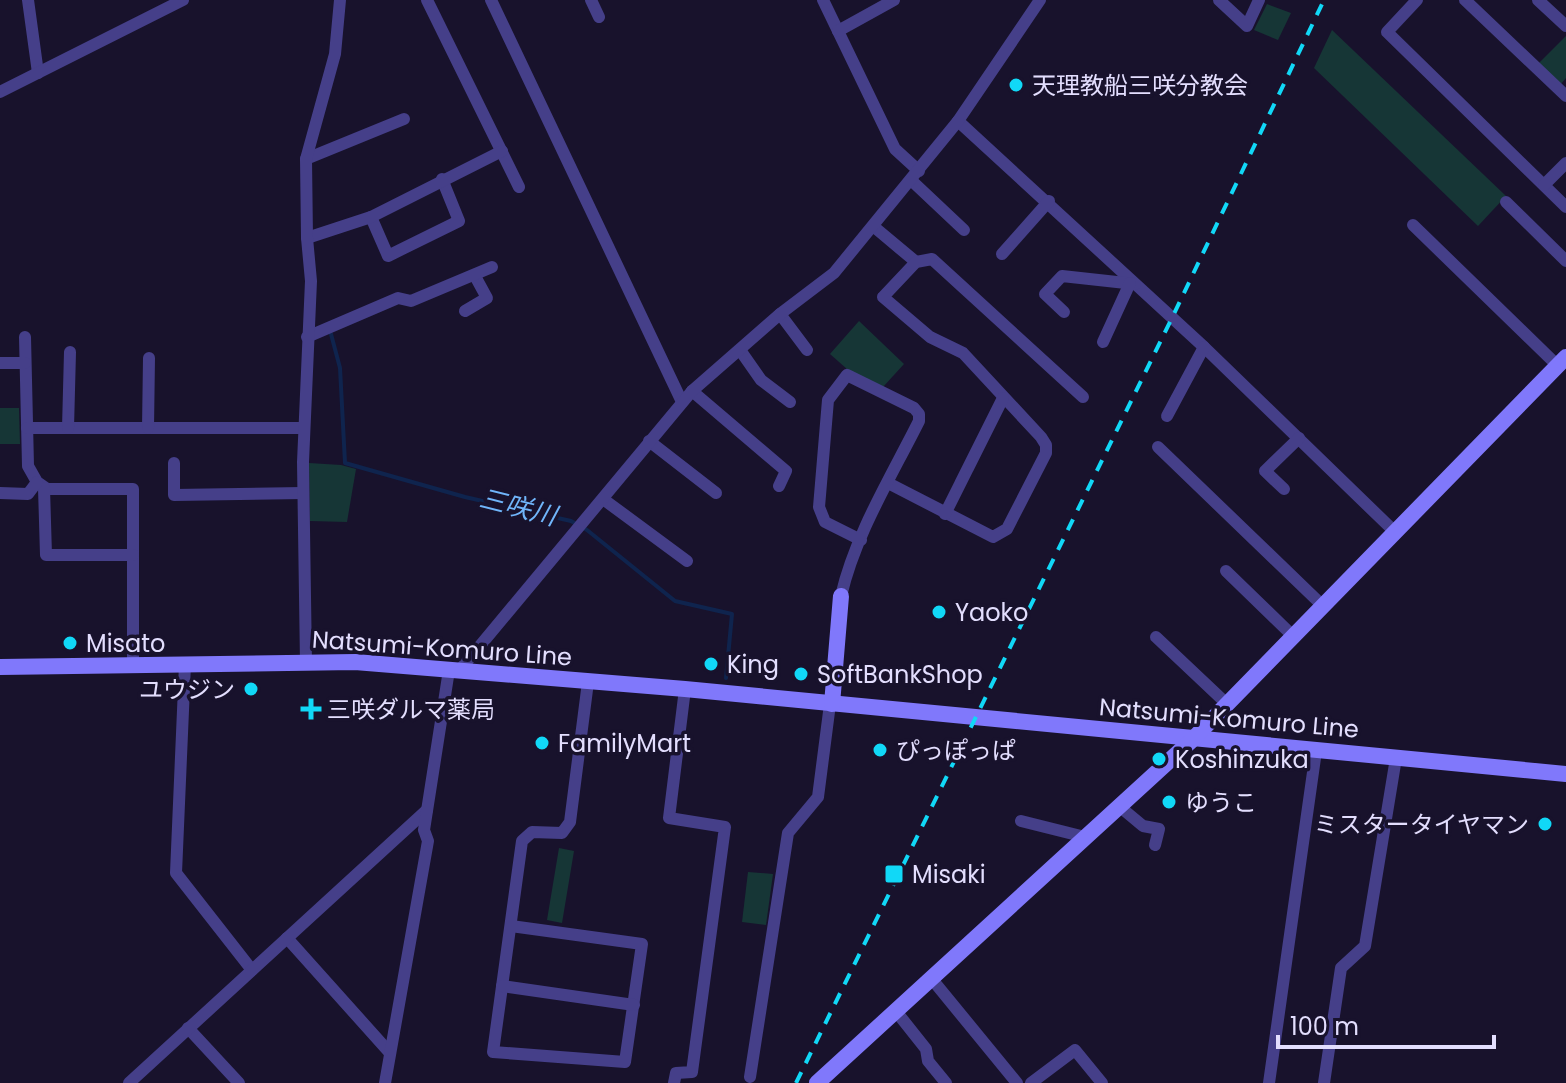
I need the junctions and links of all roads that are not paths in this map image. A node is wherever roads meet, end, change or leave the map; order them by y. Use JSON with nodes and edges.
{"nodes":[{"id":1,"x":28,"y":0,"type":"edge"},
{"id":2,"x":183,"y":0,"type":"edge"},
{"id":3,"x":340,"y":0,"type":"edge"},
{"id":4,"x":427,"y":0,"type":"edge"},
{"id":5,"x":491,"y":0,"type":"edge"},
{"id":6,"x":591,"y":0,"type":"edge"},
{"id":7,"x":823,"y":0,"type":"edge"},
{"id":8,"x":894,"y":0,"type":"edge"},
{"id":9,"x":1040,"y":0,"type":"edge"},
{"id":10,"x":1219,"y":0,"type":"edge"},
{"id":11,"x":1259,"y":0,"type":"edge"},
{"id":12,"x":1417,"y":0,"type":"edge"},
{"id":13,"x":1465,"y":0,"type":"edge"},
{"id":14,"x":1538,"y":0,"type":"edge"},
{"id":15,"x":1560,"y":0,"type":"edge"},
{"id":16,"x":1550,"y":11,"type":"junction"},
{"id":17,"x":599,"y":17,"type":"dead end"},
{"id":18,"x":1566,"y":26,"type":"edge"},
{"id":19,"x":838,"y":31,"type":"junction"},
{"id":20,"x":38,"y":73,"type":"junction"},
{"id":21,"x":0,"y":92,"type":"edge"},
{"id":22,"x":1566,"y":96,"type":"edge"},
{"id":23,"x":404,"y":119,"type":"dead end"},
{"id":24,"x":958,"y":121,"type":"junction"},
{"id":25,"x":502,"y":151,"type":"junction"},
{"id":26,"x":306,"y":159,"type":"junction"},
{"id":27,"x":1566,"y":163,"type":"edge"},
{"id":28,"x":915,"y":176,"type":"junction"},
{"id":29,"x":442,"y":179,"type":"junction"},
{"id":30,"x":1544,"y":185,"type":"junction"},
{"id":31,"x":519,"y":187,"type":"dead end"},
{"id":32,"x":1049,"y":201,"type":"junction"},
{"id":33,"x":1506,"y":202,"type":"dead end"},
{"id":34,"x":1566,"y":207,"type":"edge"},
{"id":35,"x":371,"y":217,"type":"junction"},
{"id":36,"x":1413,"y":225,"type":"dead end"},
{"id":37,"x":873,"y":226,"type":"junction"},
{"id":38,"x":964,"y":230,"type":"dead end"},
{"id":39,"x":307,"y":238,"type":"junction"},
{"id":40,"x":1002,"y":254,"type":"dead end"},
{"id":41,"x":1566,"y":261,"type":"edge"},
{"id":42,"x":916,"y":262,"type":"junction"},
{"id":43,"x":492,"y":267,"type":"dead end"},
{"id":44,"x":475,"y":276,"type":"junction"},
{"id":45,"x":1133,"y":283,"type":"junction"},
{"id":46,"x":465,"y":311,"type":"dead end"},
{"id":47,"x":1064,"y":312,"type":"dead end"},
{"id":48,"x":780,"y":314,"type":"junction"},
{"id":49,"x":25,"y":337,"type":"dead end"},
{"id":50,"x":307,"y":337,"type":"junction"},
{"id":51,"x":1103,"y":342,"type":"dead end"},
{"id":52,"x":1204,"y":347,"type":"junction"},
{"id":53,"x":740,"y":350,"type":"junction"},
{"id":54,"x":807,"y":350,"type":"dead end"},
{"id":55,"x":70,"y":352,"type":"dead end"},
{"id":56,"x":149,"y":358,"type":"dead end"},
{"id":57,"x":1562,"y":361,"type":"edge"},
{"id":58,"x":0,"y":363,"type":"edge"},
{"id":59,"x":25,"y":363,"type":"junction"},
{"id":60,"x":692,"y":391,"type":"junction"},
{"id":61,"x":1083,"y":397,"type":"dead end"},
{"id":62,"x":1003,"y":398,"type":"junction"},
{"id":63,"x":682,"y":402,"type":"junction"},
{"id":64,"x":790,"y":402,"type":"dead end"},
{"id":65,"x":1167,"y":416,"type":"dead end"},
{"id":66,"x":27,"y":428,"type":"junction"},
{"id":67,"x":68,"y":428,"type":"junction"},
{"id":68,"x":148,"y":428,"type":"junction"},
{"id":69,"x":304,"y":428,"type":"junction"},
{"id":70,"x":1299,"y":438,"type":"junction"},
{"id":71,"x":649,"y":441,"type":"junction"},
{"id":72,"x":1158,"y":447,"type":"dead end"},
{"id":73,"x":174,"y":463,"type":"dead end"},
{"id":74,"x":888,"y":483,"type":"junction"},
{"id":75,"x":40,"y":485,"type":"junction"},
{"id":76,"x":779,"y":486,"type":"dead end"},
{"id":77,"x":1284,"y":489,"type":"dead end"},
{"id":78,"x":0,"y":493,"type":"edge"},
{"id":79,"x":303,"y":493,"type":"junction"},
{"id":80,"x":716,"y":493,"type":"dead end"},
{"id":81,"x":603,"y":499,"type":"junction"},
{"id":82,"x":945,"y":514,"type":"junction"},
{"id":83,"x":1395,"y":532,"type":"junction"},
{"id":84,"x":861,"y":540,"type":"junction"},
{"id":85,"x":133,"y":555,"type":"junction"},
{"id":86,"x":687,"y":561,"type":"dead end"},
{"id":87,"x":1226,"y":571,"type":"dead end"},
{"id":88,"x":841,"y":596,"type":"joint"},
{"id":89,"x":1323,"y":606,"type":"junction"},
{"id":90,"x":1293,"y":636,"type":"junction"},
{"id":91,"x":1156,"y":637,"type":"dead end"},
{"id":92,"x":306,"y":663,"type":"junction"},
{"id":93,"x":185,"y":664,"type":"junction"},
{"id":94,"x":133,"y":665,"type":"junction"},
{"id":95,"x":0,"y":667,"type":"edge"},
{"id":96,"x":454,"y":671,"type":"junction"},
{"id":97,"x":588,"y":682,"type":"junction"},
{"id":98,"x":685,"y":689,"type":"junction"},
{"id":99,"x":831,"y":704,"type":"junction"},
{"id":100,"x":1227,"y":704,"type":"junction"},
{"id":101,"x":1193,"y":739,"type":"junction"},
{"id":102,"x":1316,"y":751,"type":"junction"},
{"id":103,"x":1396,"y":758,"type":"junction"},
{"id":104,"x":1566,"y":774,"type":"edge"},
{"id":105,"x":1119,"y":806,"type":"junction"},
{"id":106,"x":427,"y":810,"type":"junction"},
{"id":107,"x":1021,"y":821,"type":"dead end"},
{"id":108,"x":1085,"y":837,"type":"junction"},
{"id":109,"x":1155,"y":845,"type":"dead end"},
{"id":110,"x":511,"y":926,"type":"junction"},
{"id":111,"x":287,"y":938,"type":"junction"},
{"id":112,"x":252,"y":970,"type":"junction"},
{"id":113,"x":931,"y":978,"type":"junction"},
{"id":114,"x":502,"y":986,"type":"junction"},
{"id":115,"x":634,"y":1005,"type":"junction"},
{"id":116,"x":895,"y":1010,"type":"junction"},
{"id":117,"x":188,"y":1028,"type":"junction"},
{"id":118,"x":390,"y":1053,"type":"junction"},
{"id":119,"x":750,"y":1077,"type":"dead end"},
{"id":120,"x":818,"y":1082,"type":"edge"},
{"id":121,"x":129,"y":1083,"type":"edge"},
{"id":122,"x":239,"y":1083,"type":"edge"},
{"id":123,"x":385,"y":1083,"type":"edge"},
{"id":124,"x":674,"y":1083,"type":"edge"},
{"id":125,"x":946,"y":1083,"type":"edge"},
{"id":126,"x":1017,"y":1083,"type":"edge"},
{"id":127,"x":1031,"y":1083,"type":"edge"},
{"id":128,"x":1102,"y":1083,"type":"edge"},
{"id":129,"x":1269,"y":1083,"type":"edge"},
{"id":130,"x":1324,"y":1083,"type":"edge"}],
"edges":[{"from":1,"to":20,"type":"street"},
{"from":2,"to":20,"type":"street"},
{"from":3,"to":26,"type":"street"},
{"from":4,"to":25,"type":"street"},
{"from":5,"to":63,"type":"street"},
{"from":6,"to":17,"type":"street"},
{"from":7,"to":19,"type":"street"},
{"from":8,"to":19,"type":"street"},
{"from":9,"to":24,"type":"street"},
{"from":10,"to":11,"type":"street"},
{"from":12,"to":30,"type":"street"},
{"from":13,"to":22,"type":"street"},
{"from":14,"to":16,"type":"street"},
{"from":15,"to":16,"type":"street"},
{"from":16,"to":18,"type":"street"},
{"from":19,"to":28,"type":"street"},
{"from":20,"to":21,"type":"street"},
{"from":23,"to":26,"type":"street"},
{"from":24,"to":28,"type":"street"},
{"from":24,"to":32,"type":"street"},
{"from":25,"to":29,"type":"street"},
{"from":25,"to":31,"type":"street"},
{"from":26,"to":39,"type":"street"},
{"from":27,"to":30,"type":"street"},
{"from":28,"to":37,"type":"street"},
{"from":28,"to":38,"type":"street"},
{"from":29,"to":35,"type":"street"},
{"from":29,"to":35,"type":"street"},
{"from":30,"to":34,"type":"street"},
{"from":32,"to":40,"type":"street"},
{"from":32,"to":45,"type":"street"},
{"from":33,"to":41,"type":"street"},
{"from":35,"to":39,"type":"street"},
{"from":36,"to":57,"type":"street"},
{"from":37,"to":42,"type":"street"},
{"from":37,"to":48,"type":"street"},
{"from":39,"to":50,"type":"street"},
{"from":42,"to":61,"type":"street"},
{"from":42,"to":62,"type":"street"},
{"from":43,"to":44,"type":"street"},
{"from":44,"to":46,"type":"street"},
{"from":44,"to":50,"type":"street"},
{"from":45,"to":47,"type":"street"},
{"from":45,"to":51,"type":"street"},
{"from":45,"to":52,"type":"street"},
{"from":48,"to":53,"type":"street"},
{"from":48,"to":54,"type":"street"},
{"from":49,"to":59,"type":"street"},
{"from":50,"to":69,"type":"street"},
{"from":52,"to":65,"type":"street"},
{"from":52,"to":70,"type":"street"},
{"from":53,"to":60,"type":"street"},
{"from":53,"to":64,"type":"street"},
{"from":55,"to":67,"type":"street"},
{"from":56,"to":68,"type":"street"},
{"from":57,"to":83,"type":"main road"},
{"from":58,"to":59,"type":"street"},
{"from":59,"to":66,"type":"street"},
{"from":60,"to":63,"type":"street"},
{"from":60,"to":76,"type":"street"},
{"from":62,"to":82,"type":"street"},
{"from":62,"to":82,"type":"street"},
{"from":63,"to":71,"type":"street"},
{"from":66,"to":67,"type":"street"},
{"from":66,"to":75,"type":"street"},
{"from":67,"to":68,"type":"street"},
{"from":68,"to":69,"type":"street"},
{"from":69,"to":79,"type":"street"},
{"from":70,"to":77,"type":"street"},
{"from":70,"to":83,"type":"street"},
{"from":71,"to":80,"type":"street"},
{"from":71,"to":81,"type":"street"},
{"from":72,"to":89,"type":"street"},
{"from":73,"to":79,"type":"street"},
{"from":74,"to":82,"type":"street"},
{"from":74,"to":84,"type":"street"},
{"from":74,"to":84,"type":"street"},
{"from":75,"to":78,"type":"street"},
{"from":75,"to":85,"type":"street"},
{"from":75,"to":85,"type":"street"},
{"from":79,"to":92,"type":"street"},
{"from":81,"to":86,"type":"street"},
{"from":81,"to":96,"type":"street"},
{"from":83,"to":89,"type":"main road"},
{"from":84,"to":88,"type":"street"},
{"from":85,"to":94,"type":"street"},
{"from":87,"to":90,"type":"street"},
{"from":88,"to":99,"type":"main road"},
{"from":89,"to":90,"type":"main road"},
{"from":90,"to":100,"type":"main road"},
{"from":91,"to":100,"type":"street"},
{"from":92,"to":93,"type":"main road","name":"Natsumi-Komuro Line"},
{"from":92,"to":96,"type":"main road","name":"Natsumi-Komuro Line"},
{"from":93,"to":94,"type":"main road","name":"Natsumi-Komuro Line"},
{"from":93,"to":112,"type":"street"},
{"from":94,"to":95,"type":"main road","name":"Natsumi-Komuro Line"},
{"from":96,"to":97,"type":"main road","name":"Natsumi-Komuro Line"},
{"from":96,"to":106,"type":"street"},
{"from":97,"to":98,"type":"main road","name":"Natsumi-Komuro Line"},
{"from":97,"to":110,"type":"street"},
{"from":98,"to":99,"type":"main road","name":"Natsumi-Komuro Line"},
{"from":98,"to":124,"type":"street"},
{"from":99,"to":101,"type":"main road","name":"Natsumi-Komuro Line"},
{"from":99,"to":119,"type":"street"},
{"from":100,"to":101,"type":"main road"},
{"from":101,"to":102,"type":"main road","name":"Natsumi-Komuro Line"},
{"from":101,"to":105,"type":"main road"},
{"from":102,"to":103,"type":"main road","name":"Natsumi-Komuro Line"},
{"from":102,"to":129,"type":"street"},
{"from":103,"to":104,"type":"main road","name":"Natsumi-Komuro Line"},
{"from":103,"to":130,"type":"street"},
{"from":105,"to":108,"type":"main road"},
{"from":105,"to":109,"type":"street"},
{"from":106,"to":111,"type":"street"},
{"from":106,"to":118,"type":"street"},
{"from":107,"to":108,"type":"street"},
{"from":108,"to":113,"type":"main road"},
{"from":110,"to":114,"type":"street"},
{"from":110,"to":115,"type":"street"},
{"from":111,"to":112,"type":"street"},
{"from":111,"to":118,"type":"street"},
{"from":112,"to":117,"type":"street"},
{"from":113,"to":116,"type":"main road"},
{"from":113,"to":126,"type":"street"},
{"from":114,"to":115,"type":"street"},
{"from":114,"to":115,"type":"street"},
{"from":116,"to":120,"type":"main road"},
{"from":116,"to":125,"type":"street"},
{"from":117,"to":121,"type":"street"},
{"from":117,"to":122,"type":"street"},
{"from":118,"to":123,"type":"street"},
{"from":127,"to":128,"type":"street"}]}
